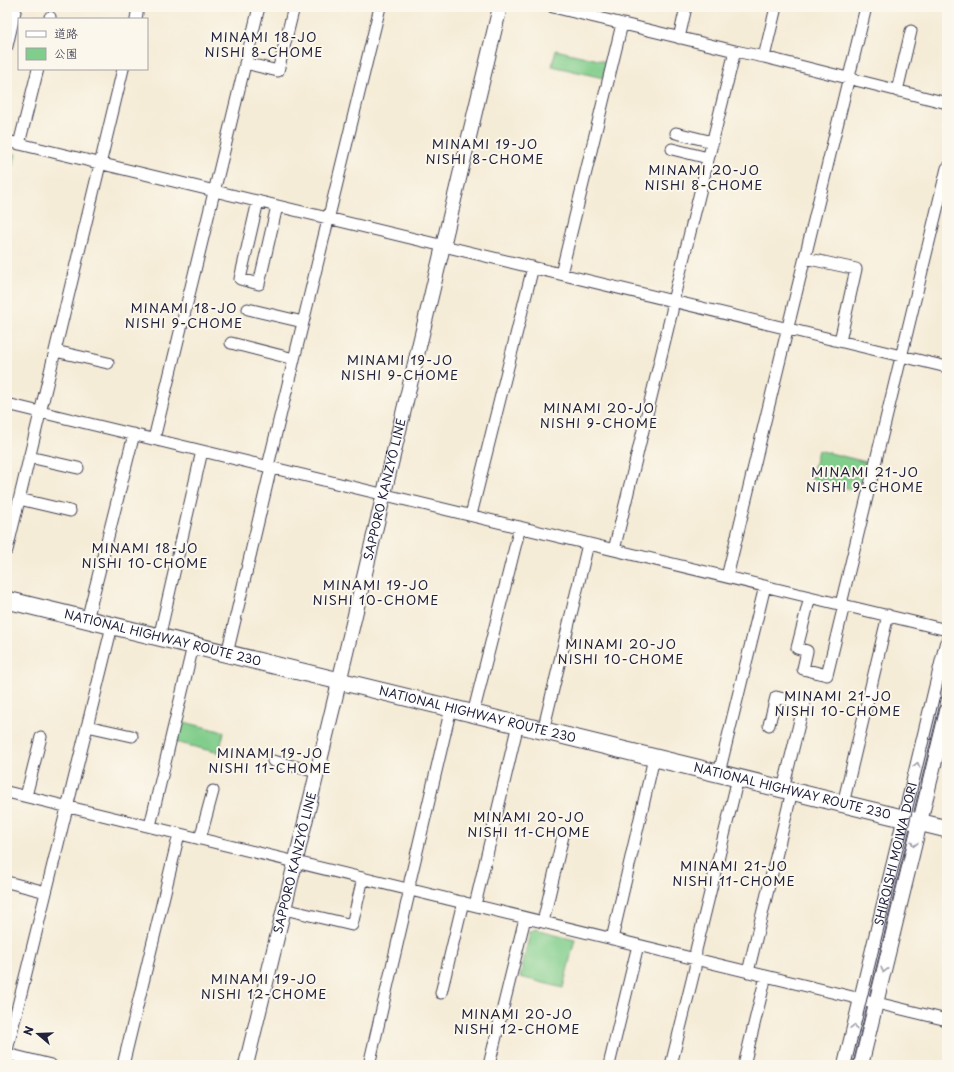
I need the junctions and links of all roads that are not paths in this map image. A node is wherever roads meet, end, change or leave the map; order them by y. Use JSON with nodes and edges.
{"nodes":[{"id":1,"x":16,"y":7,"type":"edge"},
{"id":2,"x":138,"y":7,"type":"edge"},
{"id":3,"x":259,"y":7,"type":"edge"},
{"id":4,"x":294,"y":7,"type":"edge"},
{"id":5,"x":380,"y":7,"type":"edge"},
{"id":6,"x":500,"y":7,"type":"edge"},
{"id":7,"x":553,"y":7,"type":"edge"},
{"id":8,"x":686,"y":7,"type":"edge"},
{"id":9,"x":776,"y":7,"type":"edge"},
{"id":10,"x":866,"y":7,"type":"edge"},
{"id":11,"x":136,"y":18,"type":"edge"},
{"id":12,"x":622,"y":24,"type":"junction"},
{"id":13,"x":911,"y":31,"type":"dead end"},
{"id":14,"x":679,"y":38,"type":"junction"},
{"id":15,"x":7,"y":46,"type":"edge"},
{"id":16,"x":735,"y":51,"type":"junction"},
{"id":17,"x":764,"y":57,"type":"junction"},
{"id":18,"x":246,"y":63,"type":"junction"},
{"id":19,"x":38,"y":70,"type":"edge"},
{"id":20,"x":123,"y":70,"type":"edge"},
{"id":21,"x":849,"y":79,"type":"junction"},
{"id":22,"x":897,"y":91,"type":"junction"},
{"id":23,"x":947,"y":103,"type":"edge"},
{"id":24,"x":676,"y":133,"type":"dead end"},
{"id":25,"x":7,"y":141,"type":"edge"},
{"id":26,"x":712,"y":142,"type":"junction"},
{"id":27,"x":20,"y":144,"type":"junction"},
{"id":28,"x":672,"y":149,"type":"dead end"},
{"id":29,"x":708,"y":158,"type":"junction"},
{"id":30,"x":100,"y":164,"type":"junction"},
{"id":31,"x":947,"y":168,"type":"edge"},
{"id":32,"x":214,"y":191,"type":"junction"},
{"id":33,"x":258,"y":201,"type":"junction"},
{"id":34,"x":277,"y":206,"type":"junction"},
{"id":35,"x":328,"y":218,"type":"junction"},
{"id":36,"x":443,"y":246,"type":"junction"},
{"id":37,"x":805,"y":258,"type":"junction"},
{"id":38,"x":533,"y":267,"type":"junction"},
{"id":39,"x":561,"y":274,"type":"junction"},
{"id":40,"x":673,"y":301,"type":"junction"},
{"id":41,"x":248,"y":308,"type":"dead end"},
{"id":42,"x":303,"y":322,"type":"junction"},
{"id":43,"x":788,"y":328,"type":"junction"},
{"id":44,"x":840,"y":341,"type":"junction"},
{"id":45,"x":231,"y":343,"type":"dead end"},
{"id":46,"x":55,"y":351,"type":"junction"},
{"id":47,"x":901,"y":356,"type":"junction"},
{"id":48,"x":294,"y":359,"type":"junction"},
{"id":49,"x":108,"y":363,"type":"dead end"},
{"id":50,"x":947,"y":367,"type":"edge"},
{"id":51,"x":7,"y":404,"type":"edge"},
{"id":52,"x":40,"y":412,"type":"junction"},
{"id":53,"x":134,"y":434,"type":"junction"},
{"id":54,"x":154,"y":439,"type":"junction"},
{"id":55,"x":202,"y":451,"type":"junction"},
{"id":56,"x":29,"y":457,"type":"junction"},
{"id":57,"x":269,"y":467,"type":"junction"},
{"id":58,"x":78,"y":468,"type":"dead end"},
{"id":59,"x":384,"y":494,"type":"junction"},
{"id":60,"x":19,"y":499,"type":"junction"},
{"id":61,"x":70,"y":511,"type":"dead end"},
{"id":62,"x":471,"y":515,"type":"junction"},
{"id":63,"x":520,"y":527,"type":"junction"},
{"id":64,"x":588,"y":544,"type":"junction"},
{"id":65,"x":7,"y":550,"type":"edge"},
{"id":66,"x":614,"y":550,"type":"junction"},
{"id":67,"x":727,"y":577,"type":"junction"},
{"id":68,"x":765,"y":586,"type":"junction"},
{"id":69,"x":810,"y":597,"type":"junction"},
{"id":70,"x":7,"y":600,"type":"edge"},
{"id":71,"x":843,"y":605,"type":"junction"},
{"id":72,"x":888,"y":615,"type":"junction"},
{"id":73,"x":87,"y":620,"type":"junction"},
{"id":74,"x":112,"y":626,"type":"junction"},
{"id":75,"x":947,"y":630,"type":"edge"},
{"id":76,"x":159,"y":638,"type":"junction"},
{"id":77,"x":947,"y":643,"type":"edge"},
{"id":78,"x":193,"y":646,"type":"junction"},
{"id":79,"x":227,"y":654,"type":"junction"},
{"id":80,"x":339,"y":682,"type":"junction"},
{"id":81,"x":451,"y":708,"type":"junction"},
{"id":82,"x":947,"y":711,"type":"edge"},
{"id":83,"x":473,"y":714,"type":"junction"},
{"id":84,"x":518,"y":724,"type":"junction"},
{"id":85,"x":87,"y":726,"type":"junction"},
{"id":86,"x":769,"y":726,"type":"dead end"},
{"id":87,"x":543,"y":731,"type":"junction"},
{"id":88,"x":132,"y":736,"type":"dead end"},
{"id":89,"x":41,"y":737,"type":"dead end"},
{"id":90,"x":654,"y":758,"type":"junction"},
{"id":91,"x":273,"y":761,"type":"dead end"},
{"id":92,"x":317,"y":772,"type":"junction"},
{"id":93,"x":719,"y":773,"type":"junction"},
{"id":94,"x":738,"y":778,"type":"junction"},
{"id":95,"x":788,"y":790,"type":"junction"},
{"id":96,"x":213,"y":791,"type":"dead end"},
{"id":97,"x":7,"y":792,"type":"edge"},
{"id":98,"x":26,"y":796,"type":"junction"},
{"id":99,"x":844,"y":804,"type":"junction"},
{"id":100,"x":67,"y":806,"type":"junction"},
{"id":101,"x":912,"y":820,"type":"junction"},
{"id":102,"x":150,"y":826,"type":"junction"},
{"id":103,"x":947,"y":829,"type":"edge"},
{"id":104,"x":179,"y":834,"type":"junction"},
{"id":105,"x":563,"y":836,"type":"dead end"},
{"id":106,"x":200,"y":838,"type":"junction"},
{"id":107,"x":295,"y":862,"type":"junction"},
{"id":108,"x":363,"y":878,"type":"junction"},
{"id":109,"x":7,"y":882,"type":"edge"},
{"id":110,"x":410,"y":889,"type":"junction"},
{"id":111,"x":46,"y":892,"type":"junction"},
{"id":112,"x":463,"y":902,"type":"junction"},
{"id":113,"x":475,"y":905,"type":"junction"},
{"id":114,"x":284,"y":909,"type":"junction"},
{"id":115,"x":525,"y":918,"type":"junction"},
{"id":116,"x":543,"y":922,"type":"junction"},
{"id":117,"x":612,"y":939,"type":"junction"},
{"id":118,"x":638,"y":945,"type":"junction"},
{"id":119,"x":696,"y":959,"type":"junction"},
{"id":120,"x":748,"y":972,"type":"junction"},
{"id":121,"x":766,"y":976,"type":"junction"},
{"id":122,"x":441,"y":993,"type":"dead end"},
{"id":123,"x":861,"y":999,"type":"junction"},
{"id":124,"x":876,"y":1003,"type":"junction"},
{"id":125,"x":947,"y":1020,"type":"edge"},
{"id":126,"x":7,"y":1050,"type":"edge"},
{"id":127,"x":7,"y":1054,"type":"edge"},
{"id":128,"x":52,"y":1065,"type":"edge"},
{"id":129,"x":123,"y":1065,"type":"edge"},
{"id":130,"x":246,"y":1065,"type":"edge"},
{"id":131,"x":369,"y":1065,"type":"edge"},
{"id":132,"x":489,"y":1065,"type":"edge"},
{"id":133,"x":610,"y":1065,"type":"edge"},
{"id":134,"x":671,"y":1065,"type":"edge"},
{"id":135,"x":744,"y":1065,"type":"edge"},
{"id":136,"x":845,"y":1065,"type":"edge"},
{"id":137,"x":861,"y":1065,"type":"edge"}],
"edges":[{"from":1,"to":15,"type":"street"},
{"from":2,"to":11,"type":"street"},
{"from":3,"to":18,"type":"street"},
{"from":4,"to":18,"type":"street"},
{"from":5,"to":35,"type":"street"},
{"from":6,"to":36,"type":"main road","name":"SAPPORO KANZYŌ LINE"},
{"from":7,"to":12,"type":"street"},
{"from":8,"to":14,"type":"street"},
{"from":9,"to":17,"type":"street"},
{"from":10,"to":21,"type":"street"},
{"from":12,"to":14,"type":"street"},
{"from":12,"to":39,"type":"street"},
{"from":13,"to":22,"type":"street"},
{"from":14,"to":16,"type":"street"},
{"from":16,"to":17,"type":"street"},
{"from":16,"to":26,"type":"street"},
{"from":17,"to":21,"type":"street"},
{"from":18,"to":32,"type":"street"},
{"from":19,"to":27,"type":"street"},
{"from":20,"to":30,"type":"street"},
{"from":21,"to":22,"type":"street"},
{"from":21,"to":37,"type":"street"},
{"from":22,"to":23,"type":"street"},
{"from":24,"to":26,"type":"street"},
{"from":25,"to":27,"type":"street"},
{"from":26,"to":29,"type":"street"},
{"from":27,"to":30,"type":"street"},
{"from":28,"to":29,"type":"street"},
{"from":29,"to":40,"type":"street"},
{"from":30,"to":32,"type":"street"},
{"from":30,"to":46,"type":"street"},
{"from":31,"to":47,"type":"street"},
{"from":32,"to":33,"type":"street"},
{"from":32,"to":54,"type":"street"},
{"from":33,"to":34,"type":"street"},
{"from":33,"to":34,"type":"street"},
{"from":34,"to":35,"type":"street"},
{"from":35,"to":36,"type":"street"},
{"from":35,"to":42,"type":"street"},
{"from":36,"to":38,"type":"street"},
{"from":36,"to":59,"type":"main road","name":"SAPPORO KANZYŌ LINE"},
{"from":37,"to":43,"type":"street"},
{"from":37,"to":44,"type":"street"},
{"from":38,"to":39,"type":"street"},
{"from":38,"to":62,"type":"street"},
{"from":39,"to":40,"type":"street"},
{"from":40,"to":43,"type":"street"},
{"from":40,"to":66,"type":"street"},
{"from":41,"to":42,"type":"street"},
{"from":42,"to":48,"type":"street"},
{"from":43,"to":44,"type":"street"},
{"from":43,"to":67,"type":"street"},
{"from":44,"to":47,"type":"street"},
{"from":45,"to":48,"type":"street"},
{"from":46,"to":49,"type":"street"},
{"from":46,"to":52,"type":"street"},
{"from":47,"to":50,"type":"street"},
{"from":47,"to":71,"type":"street"},
{"from":48,"to":57,"type":"street"},
{"from":51,"to":52,"type":"street"},
{"from":52,"to":53,"type":"street"},
{"from":52,"to":56,"type":"street"},
{"from":53,"to":54,"type":"street"},
{"from":53,"to":73,"type":"street"},
{"from":54,"to":55,"type":"street"},
{"from":55,"to":57,"type":"street"},
{"from":55,"to":76,"type":"street"},
{"from":56,"to":58,"type":"street"},
{"from":56,"to":60,"type":"street"},
{"from":57,"to":59,"type":"street"},
{"from":57,"to":79,"type":"street"},
{"from":59,"to":62,"type":"street"},
{"from":59,"to":80,"type":"main road","name":"SAPPORO KANZYŌ LINE"},
{"from":60,"to":61,"type":"street"},
{"from":60,"to":65,"type":"street"},
{"from":62,"to":63,"type":"street"},
{"from":63,"to":64,"type":"street"},
{"from":63,"to":83,"type":"street"},
{"from":64,"to":66,"type":"street"},
{"from":64,"to":87,"type":"street"},
{"from":66,"to":67,"type":"street"},
{"from":67,"to":68,"type":"street"},
{"from":68,"to":69,"type":"street"},
{"from":68,"to":93,"type":"street"},
{"from":69,"to":71,"type":"street"},
{"from":69,"to":71,"type":"street"},
{"from":70,"to":73,"type":"highway","name":"NATIONAL HIGHWAY ROUTE 230"},
{"from":71,"to":72,"type":"street"},
{"from":72,"to":75,"type":"street"},
{"from":72,"to":99,"type":"street"},
{"from":73,"to":74,"type":"highway","name":"NATIONAL HIGHWAY ROUTE 230"},
{"from":74,"to":76,"type":"highway","name":"NATIONAL HIGHWAY ROUTE 230"},
{"from":74,"to":85,"type":"street"},
{"from":76,"to":78,"type":"highway","name":"NATIONAL HIGHWAY ROUTE 230"},
{"from":101,"to":77,"type":"main road","name":"SHIROISHI MOIWA DORI","one_way":true},
{"from":78,"to":79,"type":"highway","name":"NATIONAL HIGHWAY ROUTE 230"},
{"from":78,"to":102,"type":"street"},
{"from":79,"to":80,"type":"highway","name":"NATIONAL HIGHWAY ROUTE 230"},
{"from":80,"to":81,"type":"highway","name":"NATIONAL HIGHWAY ROUTE 230"},
{"from":80,"to":92,"type":"main road","name":"SAPPORO KANZYŌ LINE"},
{"from":81,"to":83,"type":"highway","name":"NATIONAL HIGHWAY ROUTE 230"},
{"from":81,"to":110,"type":"street"},
{"from":82,"to":101,"type":"main road","name":"SHIROISHI MOIWA DORI"},
{"from":83,"to":84,"type":"highway","name":"NATIONAL HIGHWAY ROUTE 230"},
{"from":84,"to":87,"type":"highway","name":"NATIONAL HIGHWAY ROUTE 230"},
{"from":84,"to":113,"type":"street"},
{"from":85,"to":88,"type":"street"},
{"from":85,"to":100,"type":"street"},
{"from":86,"to":95,"type":"street"},
{"from":87,"to":90,"type":"highway","name":"NATIONAL HIGHWAY ROUTE 230"},
{"from":89,"to":98,"type":"street"},
{"from":90,"to":93,"type":"highway","name":"NATIONAL HIGHWAY ROUTE 230"},
{"from":90,"to":117,"type":"street"},
{"from":91,"to":92,"type":"street"},
{"from":92,"to":107,"type":"main road","name":"SAPPORO KANZYŌ LINE"},
{"from":93,"to":94,"type":"highway","name":"NATIONAL HIGHWAY ROUTE 230"},
{"from":94,"to":95,"type":"highway","name":"NATIONAL HIGHWAY ROUTE 230"},
{"from":94,"to":119,"type":"street"},
{"from":95,"to":99,"type":"highway","name":"NATIONAL HIGHWAY ROUTE 230"},
{"from":95,"to":120,"type":"street"},
{"from":96,"to":106,"type":"street"},
{"from":97,"to":98,"type":"street"},
{"from":98,"to":100,"type":"street"},
{"from":99,"to":101,"type":"highway","name":"NATIONAL HIGHWAY ROUTE 230"},
{"from":100,"to":102,"type":"street"},
{"from":100,"to":111,"type":"street"},
{"from":101,"to":103,"type":"highway","name":"NATIONAL HIGHWAY ROUTE 230"},
{"from":101,"to":123,"type":"main road","name":"SHIROISHI MOIWA DORI"},
{"from":101,"to":124,"type":"main road","name":"SHIROISHI MOIWA DORI","one_way":true},
{"from":102,"to":104,"type":"street"},
{"from":104,"to":106,"type":"street"},
{"from":104,"to":129,"type":"street"},
{"from":105,"to":116,"type":"street"},
{"from":106,"to":107,"type":"street"},
{"from":107,"to":108,"type":"street"},
{"from":107,"to":114,"type":"main road","name":"SAPPORO KANZYŌ LINE"},
{"from":108,"to":110,"type":"street"},
{"from":108,"to":114,"type":"street"},
{"from":109,"to":111,"type":"street"},
{"from":110,"to":112,"type":"street"},
{"from":110,"to":131,"type":"street"},
{"from":111,"to":126,"type":"street"},
{"from":112,"to":113,"type":"street"},
{"from":112,"to":122,"type":"street"},
{"from":113,"to":115,"type":"street"},
{"from":114,"to":130,"type":"main road","name":"SAPPORO KANZYŌ LINE"},
{"from":115,"to":116,"type":"street"},
{"from":115,"to":132,"type":"street"},
{"from":116,"to":117,"type":"street"},
{"from":117,"to":118,"type":"street"},
{"from":118,"to":119,"type":"street"},
{"from":118,"to":133,"type":"street"},
{"from":119,"to":120,"type":"street"},
{"from":119,"to":134,"type":"street"},
{"from":120,"to":121,"type":"street"},
{"from":121,"to":123,"type":"street"},
{"from":121,"to":135,"type":"street"},
{"from":123,"to":124,"type":"street"},
{"from":136,"to":123,"type":"main road","name":"SHIROISHI MOIWA DORI","one_way":true},
{"from":124,"to":125,"type":"street"},
{"from":124,"to":137,"type":"main road","name":"SHIROISHI MOIWA DORI"},
{"from":127,"to":128,"type":"street"}]}
